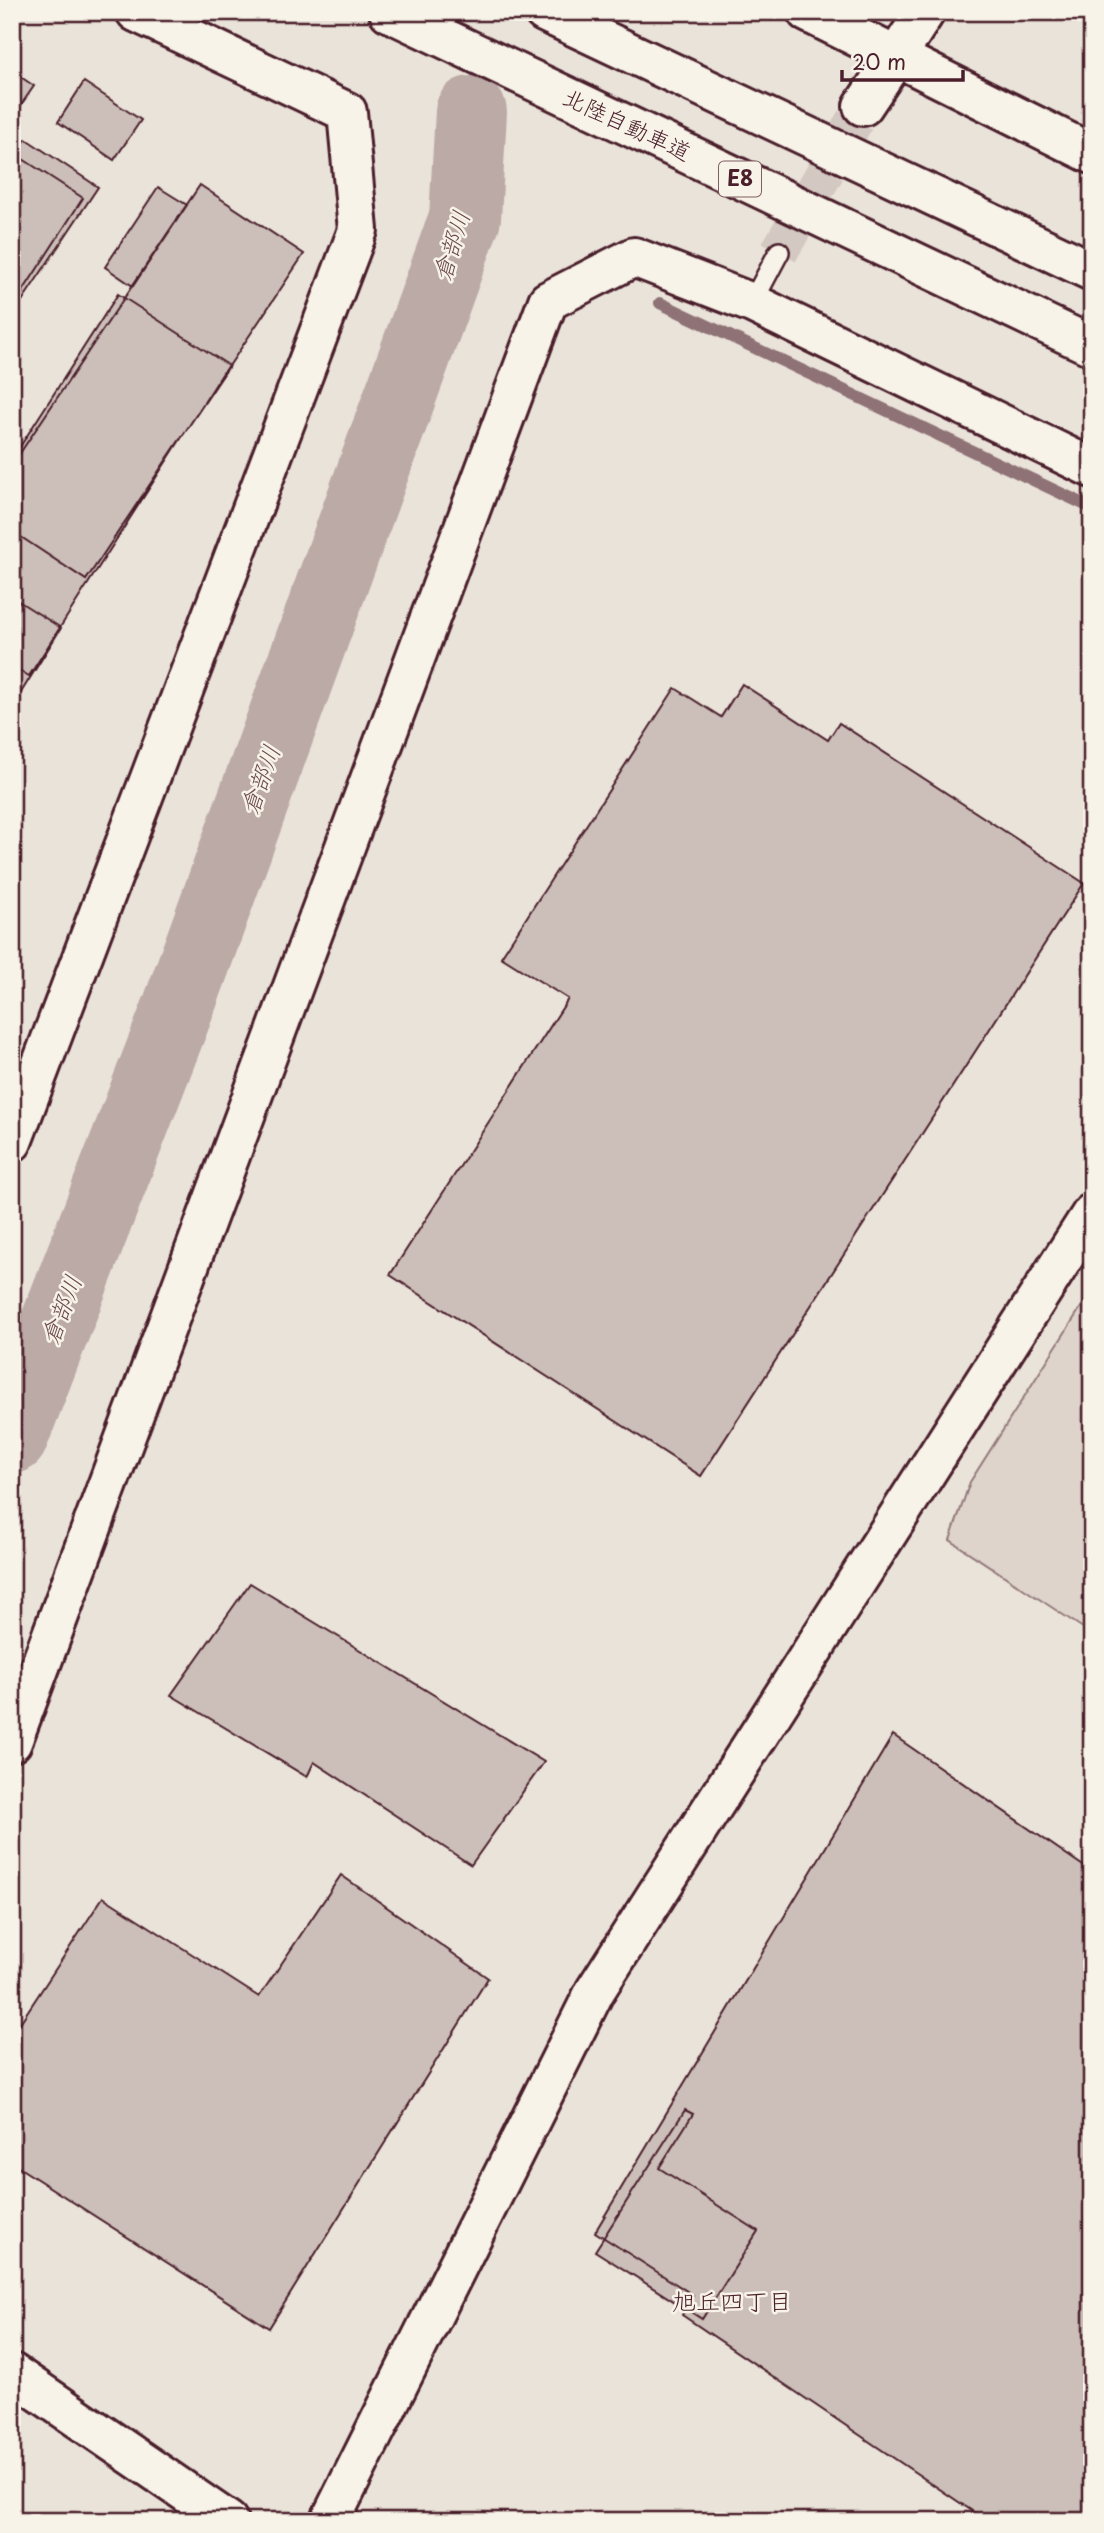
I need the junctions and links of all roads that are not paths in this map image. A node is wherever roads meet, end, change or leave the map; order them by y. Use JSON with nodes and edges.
{"nodes":[{"id":1,"x":136,"y":12,"type":"edge"},
{"id":2,"x":389,"y":12,"type":"edge"},
{"id":3,"x":544,"y":12,"type":"edge"},
{"id":4,"x":807,"y":12,"type":"edge"},
{"id":5,"x":925,"y":12,"type":"edge"},
{"id":6,"x":896,"y":57,"type":"junction"},
{"id":7,"x":863,"y":106,"type":"tunnel mouth"},
{"id":8,"x":1092,"y":154,"type":"edge"},
{"id":9,"x":779,"y":252,"type":"tunnel mouth"},
{"id":10,"x":1092,"y":271,"type":"edge"},
{"id":11,"x":752,"y":303,"type":"junction"},
{"id":12,"x":1092,"y":346,"type":"edge"},
{"id":13,"x":1092,"y":468,"type":"edge"},
{"id":14,"x":12,"y":1142,"type":"edge"},
{"id":15,"x":1092,"y":1213,"type":"edge"},
{"id":16,"x":12,"y":1742,"type":"edge"},
{"id":17,"x":12,"y":2373,"type":"edge"},
{"id":18,"x":228,"y":2521,"type":"edge"},
{"id":19,"x":330,"y":2521,"type":"edge"}],
"edges":[{"from":1,"to":14,"type":"main road"},
{"from":2,"to":12,"type":"main road","name":"北陸自動車道","number":"E8"},
{"from":3,"to":10,"type":"main road"},
{"from":4,"to":6,"type":"main road"},
{"from":5,"to":6,"type":"main road"},
{"from":6,"to":7,"type":"main road"},
{"from":6,"to":8,"type":"main road"},
{"from":9,"to":11,"type":"lane"},
{"from":11,"to":13,"type":"main road"},
{"from":11,"to":16,"type":"main road"},
{"from":15,"to":19,"type":"main road"},
{"from":17,"to":18,"type":"main road"}]}
